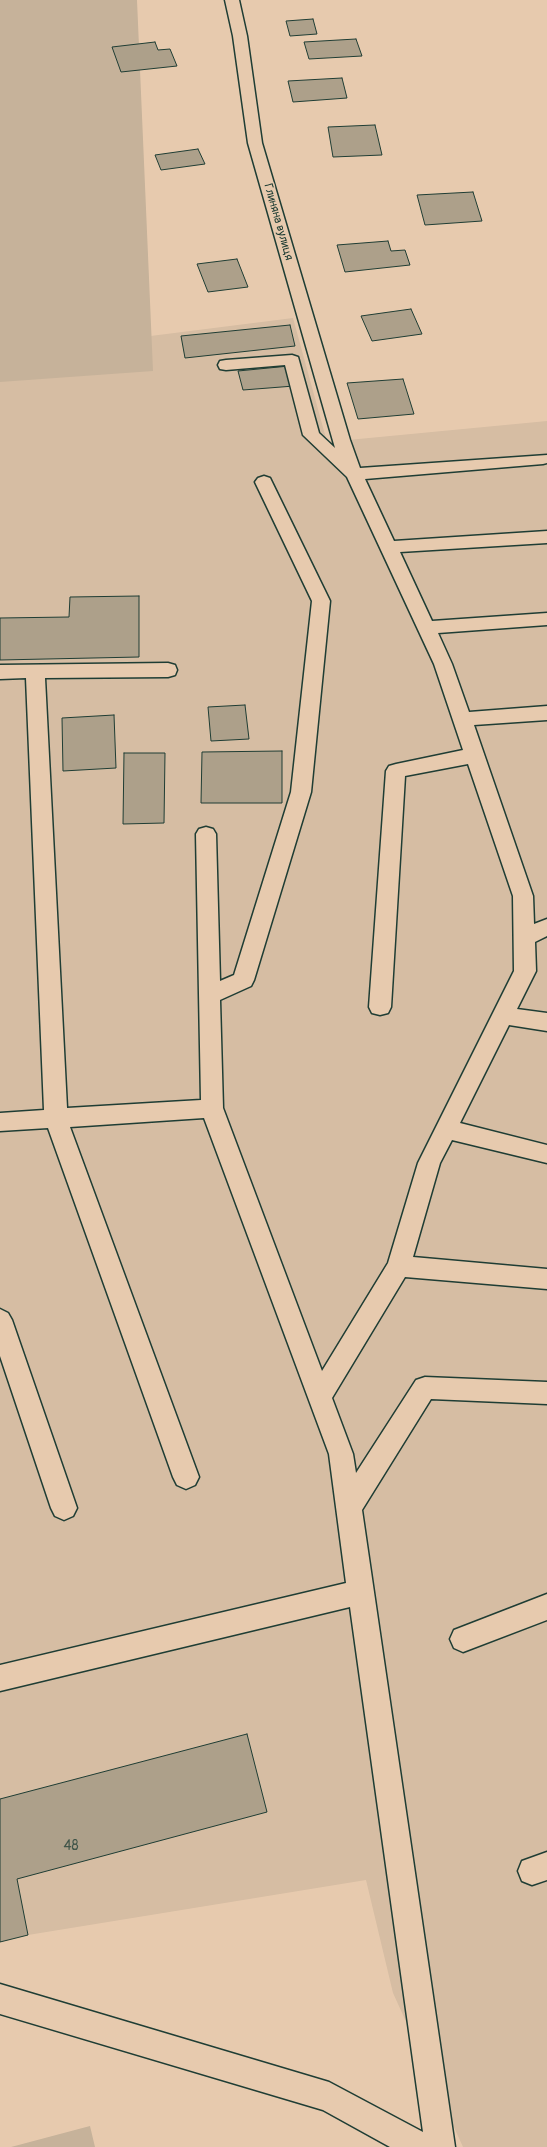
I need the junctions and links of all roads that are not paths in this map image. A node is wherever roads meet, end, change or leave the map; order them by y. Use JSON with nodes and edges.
{"nodes":[{"id":1,"x":232,"y":0,"type":"edge"},
{"id":2,"x":226,"y":365,"type":"dead end"},
{"id":3,"x":543,"y":459,"type":"dead end"},
{"id":4,"x":354,"y":474,"type":"junction"},
{"id":5,"x":264,"y":482,"type":"dead end"},
{"id":6,"x":547,"y":537,"type":"edge"},
{"id":7,"x":388,"y":547,"type":"junction"},
{"id":8,"x":547,"y":619,"type":"edge"},
{"id":9,"x":426,"y":628,"type":"junction"},
{"id":10,"x":168,"y":670,"type":"dead end"},
{"id":11,"x":0,"y":672,"type":"edge"},
{"id":12,"x":35,"y":672,"type":"junction"},
{"id":13,"x":547,"y":714,"type":"edge"},
{"id":14,"x":462,"y":719,"type":"junction"},
{"id":15,"x":475,"y":755,"type":"junction"},
{"id":16,"x":206,"y":834,"type":"dead end"},
{"id":17,"x":547,"y":927,"type":"edge"},
{"id":18,"x":524,"y":938,"type":"junction"},
{"id":19,"x":210,"y":995,"type":"junction"},
{"id":20,"x":380,"y":1007,"type":"dead end"},
{"id":21,"x":502,"y":1015,"type":"junction"},
{"id":22,"x":547,"y":1022,"type":"edge"},
{"id":23,"x":212,"y":1108,"type":"junction"},
{"id":24,"x":56,"y":1119,"type":"junction"},
{"id":25,"x":0,"y":1122,"type":"edge"},
{"id":26,"x":446,"y":1129,"type":"junction"},
{"id":27,"x":547,"y":1154,"type":"edge"},
{"id":28,"x":399,"y":1266,"type":"junction"},
{"id":29,"x":547,"y":1278,"type":"edge"},
{"id":30,"x":0,"y":1320,"type":"edge"},
{"id":31,"x":547,"y":1393,"type":"edge"},
{"id":32,"x":320,"y":1396,"type":"junction"},
{"id":33,"x":186,"y":1477,"type":"dead end"},
{"id":34,"x":349,"y":1507,"type":"junction"},
{"id":35,"x":64,"y":1508,"type":"dead end"},
{"id":36,"x":361,"y":1592,"type":"junction"},
{"id":37,"x":547,"y":1607,"type":"edge"},
{"id":38,"x":463,"y":1639,"type":"dead end"},
{"id":39,"x":0,"y":1678,"type":"edge"},
{"id":40,"x":0,"y":1999,"type":"edge"},
{"id":41,"x":420,"y":2147,"type":"edge"},
{"id":42,"x":440,"y":2147,"type":"edge"}],
"edges":[{"from":1,"to":4,"type":"street","name":"Глиняна вулиця"},
{"from":2,"to":4,"type":"street"},
{"from":3,"to":4,"type":"street"},
{"from":4,"to":7,"type":"street","name":"Глиняна вулиця"},
{"from":5,"to":19,"type":"street"},
{"from":6,"to":7,"type":"street"},
{"from":7,"to":9,"type":"street","name":"Глиняна вулиця"},
{"from":8,"to":9,"type":"street"},
{"from":9,"to":14,"type":"street","name":"Глиняна вулиця"},
{"from":10,"to":12,"type":"street"},
{"from":11,"to":12,"type":"street"},
{"from":12,"to":24,"type":"street"},
{"from":13,"to":14,"type":"street"},
{"from":14,"to":15,"type":"street","name":"Глиняна вулиця"},
{"from":15,"to":18,"type":"street","name":"Глиняна вулиця"},
{"from":15,"to":20,"type":"street"},
{"from":16,"to":19,"type":"street"},
{"from":17,"to":18,"type":"street"},
{"from":18,"to":21,"type":"street","name":"Глиняна вулиця"},
{"from":19,"to":23,"type":"street"},
{"from":21,"to":22,"type":"street"},
{"from":21,"to":26,"type":"street","name":"Глиняна вулиця"},
{"from":23,"to":24,"type":"street"},
{"from":23,"to":32,"type":"street"},
{"from":24,"to":25,"type":"street"},
{"from":24,"to":33,"type":"street"},
{"from":26,"to":27,"type":"street"},
{"from":26,"to":28,"type":"street","name":"Глиняна вулиця"},
{"from":28,"to":29,"type":"street"},
{"from":28,"to":32,"type":"street","name":"Глиняна вулиця"},
{"from":30,"to":35,"type":"street"},
{"from":31,"to":34,"type":"street"},
{"from":32,"to":34,"type":"street"},
{"from":34,"to":36,"type":"street"},
{"from":36,"to":39,"type":"street"},
{"from":36,"to":42,"type":"street"},
{"from":37,"to":38,"type":"street"},
{"from":40,"to":41,"type":"street"}]}
